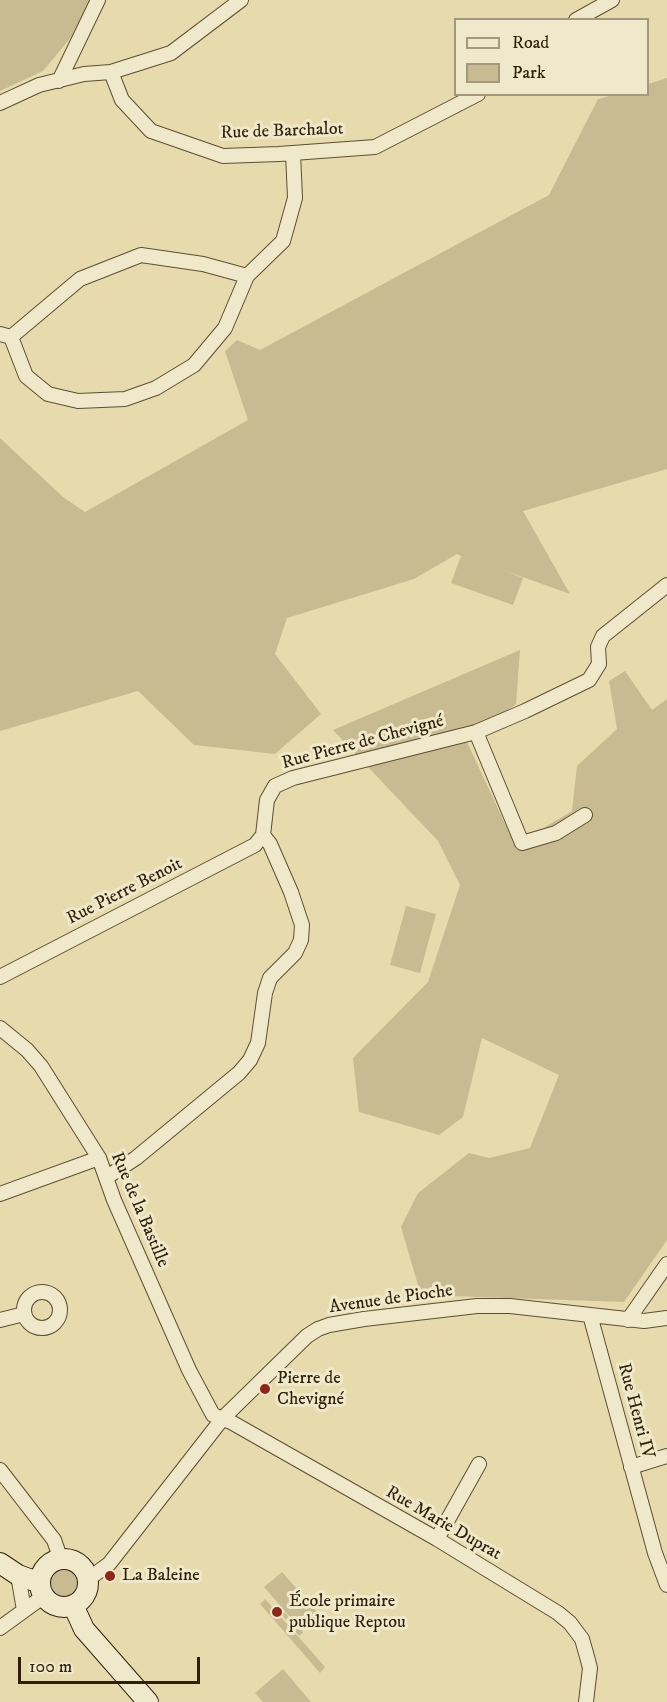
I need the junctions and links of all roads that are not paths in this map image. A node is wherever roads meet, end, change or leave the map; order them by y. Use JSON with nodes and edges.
{"nodes":[{"id":1,"x":98,"y":0,"type":"edge"},
{"id":2,"x":240,"y":0,"type":"edge"},
{"id":3,"x":612,"y":0,"type":"edge"},
{"id":4,"x":580,"y":18,"type":"edge"},
{"id":5,"x":111,"y":72,"type":"junction"},
{"id":6,"x":60,"y":81,"type":"junction"},
{"id":7,"x":474,"y":96,"type":"edge"},
{"id":8,"x":0,"y":103,"type":"edge"},
{"id":9,"x":293,"y":153,"type":"junction"},
{"id":10,"x":247,"y":276,"type":"junction"},
{"id":11,"x":6,"y":335,"type":"edge"},
{"id":12,"x":667,"y":585,"type":"edge"},
{"id":13,"x":476,"y":732,"type":"junction"},
{"id":14,"x":585,"y":815,"type":"dead end"},
{"id":15,"x":263,"y":835,"type":"junction"},
{"id":16,"x":0,"y":977,"type":"edge"},
{"id":17,"x":0,"y":1028,"type":"edge"},
{"id":18,"x":99,"y":1158,"type":"junction"},
{"id":19,"x":107,"y":1176,"type":"junction"},
{"id":20,"x":0,"y":1194,"type":"edge"},
{"id":21,"x":667,"y":1264,"type":"edge"},
{"id":22,"x":24,"y":1314,"type":"dead end"},
{"id":23,"x":590,"y":1315,"type":"junction"},
{"id":24,"x":667,"y":1318,"type":"edge"},
{"id":25,"x":0,"y":1320,"type":"edge"},
{"id":26,"x":628,"y":1320,"type":"junction"},
{"id":27,"x":223,"y":1418,"type":"junction"},
{"id":28,"x":667,"y":1456,"type":"edge"},
{"id":29,"x":479,"y":1464,"type":"dead end"},
{"id":30,"x":631,"y":1467,"type":"junction"},
{"id":31,"x":0,"y":1470,"type":"edge"},
{"id":32,"x":437,"y":1539,"type":"junction"},
{"id":33,"x":61,"y":1560,"type":"junction"},
{"id":34,"x":0,"y":1563,"type":"edge"},
{"id":35,"x":18,"y":1575,"type":"junction"},
{"id":36,"x":87,"y":1580,"type":"junction"},
{"id":37,"x":667,"y":1585,"type":"edge"},
{"id":38,"x":42,"y":1590,"type":"junction"},
{"id":39,"x":73,"y":1605,"type":"junction"},
{"id":40,"x":24,"y":1610,"type":"junction"},
{"id":41,"x":0,"y":1628,"type":"edge"},
{"id":42,"x":148,"y":1702,"type":"edge"},
{"id":43,"x":586,"y":1702,"type":"edge"}],
"edges":[{"from":1,"to":6,"type":"street"},
{"from":2,"to":5,"type":"street"},
{"from":3,"to":4,"type":"street"},
{"from":5,"to":6,"type":"street"},
{"from":5,"to":9,"type":"street","name":"Rue de Barchalot"},
{"from":6,"to":8,"type":"street"},
{"from":7,"to":9,"type":"street","name":"Rue de Barchalot"},
{"from":9,"to":10,"type":"street"},
{"from":10,"to":11,"type":"street"},
{"from":10,"to":11,"type":"street"},
{"from":12,"to":13,"type":"street","name":"Rue Pierre de Chevigné"},
{"from":13,"to":14,"type":"street"},
{"from":13,"to":15,"type":"street","name":"Rue Pierre de Chevigné"},
{"from":15,"to":16,"type":"street","name":"Rue Pierre Benoit"},
{"from":15,"to":19,"type":"street"},
{"from":17,"to":18,"type":"street","name":"Rue de la Bastille"},
{"from":18,"to":19,"type":"street","name":"Rue de la Bastille"},
{"from":18,"to":20,"type":"street"},
{"from":19,"to":27,"type":"street","name":"Rue de la Bastille"},
{"from":21,"to":26,"type":"street"},
{"from":22,"to":25,"type":"street"},
{"from":23,"to":26,"type":"street","name":"Avenue de Pioche"},
{"from":23,"to":27,"type":"street","name":"Avenue de Pioche"},
{"from":23,"to":30,"type":"street","name":"Rue Henri IV"},
{"from":24,"to":26,"type":"street","name":"Avenue de Pioche"},
{"from":27,"to":32,"type":"street","name":"Rue Marie Duprat"},
{"from":27,"to":36,"type":"street","name":"Avenue de Pioche"},
{"from":28,"to":30,"type":"street"},
{"from":29,"to":32,"type":"street"},
{"from":30,"to":37,"type":"street","name":"Rue Henri IV"},
{"from":31,"to":33,"type":"street"},
{"from":32,"to":43,"type":"street","name":"Rue Marie Duprat"},
{"from":33,"to":36,"type":"street"},
{"from":33,"to":38,"type":"street"},
{"from":34,"to":35,"type":"street"},
{"from":35,"to":38,"type":"street"},
{"from":35,"to":40,"type":"street"},
{"from":36,"to":39,"type":"street"},
{"from":38,"to":39,"type":"street"},
{"from":38,"to":40,"type":"street"},
{"from":39,"to":42,"type":"street"},
{"from":40,"to":41,"type":"street"}]}
